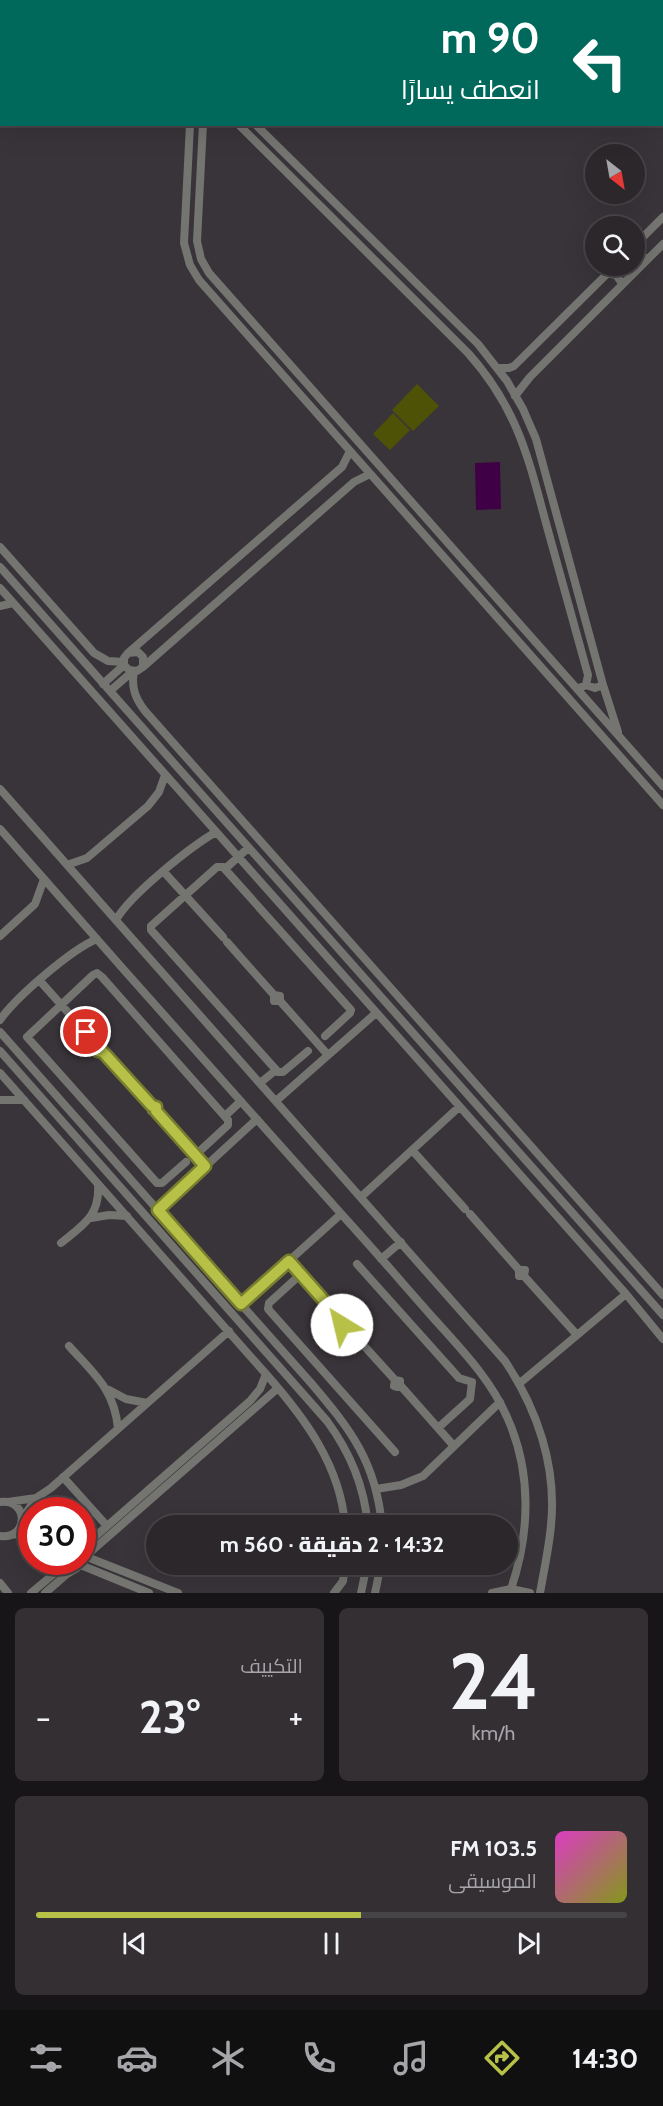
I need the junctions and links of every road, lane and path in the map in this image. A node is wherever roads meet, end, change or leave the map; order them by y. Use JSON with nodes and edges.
{"nodes":[{"id":1,"x":190,"y":126,"type":"edge"},
{"id":2,"x":203,"y":126,"type":"edge"},
{"id":3,"x":240,"y":126,"type":"edge"},
{"id":4,"x":257,"y":126,"type":"edge"},
{"id":5,"x":663,"y":217,"type":"edge"},
{"id":6,"x":645,"y":235,"type":"edge"},
{"id":7,"x":663,"y":244,"type":"edge"},
{"id":8,"x":645,"y":258,"type":"edge"},
{"id":9,"x":648,"y":259,"type":"junction"},
{"id":10,"x":604,"y":276,"type":"edge"},
{"id":11,"x":616,"y":276,"type":"edge"},
{"id":12,"x":213,"y":278,"type":"junction"},
{"id":13,"x":204,"y":286,"type":"junction"},
{"id":14,"x":621,"y":286,"type":"junction"},
{"id":15,"x":497,"y":368,"type":"junction"},
{"id":16,"x":515,"y":396,"type":"junction"},
{"id":17,"x":350,"y":451,"type":"junction"},
{"id":18,"x":370,"y":474,"type":"junction"},
{"id":19,"x":0,"y":547,"type":"edge"},
{"id":20,"x":455,"y":551,"type":"junction"},
{"id":21,"x":445,"y":559,"type":"junction"},
{"id":22,"x":0,"y":567,"type":"edge"},
{"id":23,"x":0,"y":588,"type":"edge"},
{"id":24,"x":13,"y":603,"type":"junction"},
{"id":25,"x":0,"y":606,"type":"edge"},
{"id":26,"x":128,"y":653,"type":"junction"},
{"id":27,"x":124,"y":663,"type":"junction"},
{"id":28,"x":143,"y":667,"type":"junction"},
{"id":29,"x":133,"y":671,"type":"junction"},
{"id":30,"x":103,"y":684,"type":"junction"},
{"id":31,"x":586,"y":685,"type":"junction"},
{"id":32,"x":603,"y":685,"type":"junction"},
{"id":33,"x":577,"y":689,"type":"junction"},
{"id":34,"x":110,"y":691,"type":"junction"},
{"id":35,"x":623,"y":741,"type":"junction"},
{"id":36,"x":165,"y":775,"type":"junction"},
{"id":37,"x":663,"y":786,"type":"edge"},
{"id":38,"x":0,"y":789,"type":"edge"},
{"id":39,"x":663,"y":805,"type":"edge"},
{"id":40,"x":0,"y":829,"type":"edge"},
{"id":41,"x":216,"y":832,"type":"junction"},
{"id":42,"x":248,"y":848,"type":"junction"},
{"id":43,"x":238,"y":857,"type":"junction"},
{"id":44,"x":67,"y":865,"type":"junction"},
{"id":45,"x":225,"y":869,"type":"junction"},
{"id":46,"x":164,"y":872,"type":"junction"},
{"id":47,"x":44,"y":879,"type":"junction"},
{"id":48,"x":185,"y":895,"type":"junction"},
{"id":49,"x":116,"y":920,"type":"junction"},
{"id":50,"x":0,"y":936,"type":"edge"},
{"id":51,"x":98,"y":939,"type":"junction"},
{"id":52,"x":40,"y":981,"type":"junction"},
{"id":53,"x":61,"y":1004,"type":"junction"},
{"id":54,"x":376,"y":1013,"type":"junction"},
{"id":55,"x":0,"y":1020,"type":"edge"},
{"id":56,"x":0,"y":1032,"type":"edge"},
{"id":57,"x":325,"y":1036,"type":"dead end"},
{"id":58,"x":31,"y":1041,"type":"junction"},
{"id":59,"x":0,"y":1051,"type":"edge"},
{"id":60,"x":308,"y":1051,"type":"dead end"},
{"id":61,"x":18,"y":1052,"type":"junction"},
{"id":62,"x":432,"y":1054,"type":"junction"},
{"id":63,"x":328,"y":1055,"type":"junction"},
{"id":64,"x":422,"y":1064,"type":"junction"},
{"id":65,"x":276,"y":1070,"type":"junction"},
{"id":66,"x":0,"y":1073,"type":"edge"},
{"id":67,"x":260,"y":1083,"type":"junction"},
{"id":68,"x":0,"y":1100,"type":"edge"},
{"id":69,"x":24,"y":1100,"type":"junction"},
{"id":70,"x":241,"y":1101,"type":"junction"},
{"id":71,"x":276,"y":1101,"type":"junction"},
{"id":72,"x":459,"y":1107,"type":"junction"},
{"id":73,"x":225,"y":1116,"type":"junction"},
{"id":74,"x":257,"y":1119,"type":"junction"},
{"id":75,"x":202,"y":1149,"type":"dead end"},
{"id":76,"x":412,"y":1150,"type":"junction"},
{"id":77,"x":186,"y":1162,"type":"dead end"},
{"id":78,"x":205,"y":1166,"type":"junction"},
{"id":79,"x":98,"y":1184,"type":"junction"},
{"id":80,"x":361,"y":1197,"type":"junction"},
{"id":81,"x":158,"y":1210,"type":"junction"},
{"id":82,"x":341,"y":1214,"type":"junction"},
{"id":83,"x":127,"y":1216,"type":"junction"},
{"id":84,"x":91,"y":1218,"type":"junction"},
{"id":85,"x":401,"y":1242,"type":"junction"},
{"id":86,"x":61,"y":1243,"type":"dead end"},
{"id":87,"x":381,"y":1259,"type":"junction"},
{"id":88,"x":289,"y":1261,"type":"junction"},
{"id":89,"x":357,"y":1264,"type":"dead end"},
{"id":90,"x":301,"y":1274,"type":"junction"},
{"id":91,"x":630,"y":1276,"type":"junction"},
{"id":92,"x":619,"y":1286,"type":"junction"},
{"id":93,"x":626,"y":1294,"type":"junction"},
{"id":94,"x":663,"y":1295,"type":"edge"},
{"id":95,"x":241,"y":1304,"type":"junction"},
{"id":96,"x":663,"y":1315,"type":"edge"},
{"id":97,"x":229,"y":1331,"type":"junction"},
{"id":98,"x":577,"y":1335,"type":"junction"},
{"id":99,"x":663,"y":1339,"type":"edge"},
{"id":100,"x":69,"y":1346,"type":"dead end"},
{"id":101,"x":266,"y":1374,"type":"junction"},
{"id":102,"x":311,"y":1383,"type":"junction"},
{"id":103,"x":520,"y":1383,"type":"junction"},
{"id":104,"x":278,"y":1388,"type":"junction"},
{"id":105,"x":107,"y":1389,"type":"junction"},
{"id":106,"x":302,"y":1392,"type":"junction"},
{"id":107,"x":500,"y":1402,"type":"junction"},
{"id":108,"x":147,"y":1403,"type":"junction"},
{"id":109,"x":118,"y":1428,"type":"junction"},
{"id":110,"x":438,"y":1428,"type":"junction"},
{"id":111,"x":453,"y":1445,"type":"junction"},
{"id":112,"x":395,"y":1452,"type":"dead end"},
{"id":113,"x":63,"y":1477,"type":"junction"},
{"id":114,"x":376,"y":1490,"type":"junction"},
{"id":115,"x":37,"y":1497,"type":"edge"},
{"id":116,"x":18,"y":1500,"type":"edge"},
{"id":117,"x":2,"y":1502,"type":"edge"},
{"id":118,"x":18,"y":1510,"type":"edge"},
{"id":119,"x":343,"y":1515,"type":"edge"},
{"id":120,"x":366,"y":1515,"type":"edge"},
{"id":121,"x":380,"y":1515,"type":"edge"},
{"id":122,"x":107,"y":1526,"type":"junction"},
{"id":123,"x":18,"y":1527,"type":"edge"},
{"id":124,"x":12,"y":1535,"type":"junction"},
{"id":125,"x":18,"y":1537,"type":"edge"},
{"id":126,"x":0,"y":1538,"type":"edge"},
{"id":127,"x":96,"y":1539,"type":"edge"},
{"id":128,"x":96,"y":1543,"type":"edge"},
{"id":129,"x":96,"y":1557,"type":"edge"},
{"id":130,"x":96,"y":1573,"type":"edge"},
{"id":131,"x":52,"y":1575,"type":"edge"},
{"id":132,"x":66,"y":1575,"type":"edge"},
{"id":133,"x":344,"y":1575,"type":"edge"},
{"id":134,"x":365,"y":1575,"type":"edge"},
{"id":135,"x":379,"y":1575,"type":"edge"},
{"id":136,"x":0,"y":1583,"type":"edge"},
{"id":137,"x":511,"y":1589,"type":"junction"},
{"id":138,"x":8,"y":1593,"type":"edge"},
{"id":139,"x":31,"y":1593,"type":"edge"},
{"id":140,"x":45,"y":1593,"type":"edge"},
{"id":141,"x":149,"y":1593,"type":"edge"},
{"id":142,"x":177,"y":1593,"type":"edge"},
{"id":143,"x":334,"y":1593,"type":"edge"},
{"id":144,"x":361,"y":1593,"type":"edge"},
{"id":145,"x":375,"y":1593,"type":"edge"},
{"id":146,"x":492,"y":1593,"type":"edge"},
{"id":147,"x":530,"y":1593,"type":"edge"},
{"id":148,"x":540,"y":1593,"type":"edge"}],
"edges":[{"from":1,"to":13,"type":"street"},
{"from":2,"to":12,"type":"street"},
{"from":3,"to":31,"type":"street"},
{"from":4,"to":15,"type":"street"},
{"from":5,"to":6,"type":"street"},
{"from":7,"to":9,"type":"street"},
{"from":8,"to":9,"type":"street"},
{"from":9,"to":14,"type":"street"},
{"from":10,"to":15,"type":"street"},
{"from":11,"to":14,"type":"street"},
{"from":12,"to":13,"type":"street"},
{"from":12,"to":20,"type":"street"},
{"from":13,"to":17,"type":"street"},
{"from":14,"to":16,"type":"street"},
{"from":15,"to":16,"type":"street"},
{"from":16,"to":32,"type":"street"},
{"from":17,"to":18,"type":"street"},
{"from":17,"to":26,"type":"street"},
{"from":18,"to":21,"type":"street"},
{"from":18,"to":28,"type":"street"},
{"from":19,"to":27,"type":"street"},
{"from":20,"to":21,"type":"street"},
{"from":20,"to":33,"type":"street"},
{"from":21,"to":39,"type":"street"},
{"from":22,"to":30,"type":"street"},
{"from":23,"to":24,"type":"street"},
{"from":24,"to":25,"type":"street"},
{"from":24,"to":36,"type":"street"},
{"from":26,"to":27,"type":"street"},
{"from":26,"to":28,"type":"street"},
{"from":27,"to":29,"type":"street"},
{"from":27,"to":30,"type":"street"},
{"from":28,"to":29,"type":"street"},
{"from":29,"to":34,"type":"street"},
{"from":29,"to":94,"type":"street"},
{"from":30,"to":34,"type":"street"},
{"from":31,"to":32,"type":"street"},
{"from":31,"to":33,"type":"street"},
{"from":32,"to":35,"type":"street"},
{"from":33,"to":35,"type":"street"},
{"from":34,"to":42,"type":"street"},
{"from":35,"to":37,"type":"street"},
{"from":36,"to":41,"type":"street"},
{"from":36,"to":44,"type":"street"},
{"from":38,"to":44,"type":"street"},
{"from":40,"to":47,"type":"street"},
{"from":41,"to":43,"type":"street"},
{"from":41,"to":46,"type":"street"},
{"from":42,"to":43,"type":"street"},
{"from":42,"to":62,"type":"street"},
{"from":43,"to":45,"type":"street"},
{"from":43,"to":54,"type":"street"},
{"from":44,"to":49,"type":"street"},
{"from":45,"to":48,"type":"street"},
{"from":45,"to":57,"type":"street"},
{"from":46,"to":48,"type":"street"},
{"from":46,"to":49,"type":"street"},
{"from":47,"to":50,"type":"street"},
{"from":47,"to":51,"type":"street"},
{"from":48,"to":63,"type":"street"},
{"from":48,"to":65,"type":"street"},
{"from":49,"to":67,"type":"street"},
{"from":51,"to":52,"type":"street"},
{"from":51,"to":70,"type":"street"},
{"from":52,"to":53,"type":"street"},
{"from":52,"to":55,"type":"street"},
{"from":53,"to":58,"type":"street"},
{"from":53,"to":73,"type":"street"},
{"from":53,"to":78,"type":"street"},
{"from":54,"to":63,"type":"street"},
{"from":54,"to":64,"type":"street"},
{"from":56,"to":61,"type":"street"},
{"from":58,"to":61,"type":"street"},
{"from":58,"to":77,"type":"street"},
{"from":59,"to":106,"type":"street"},
{"from":60,"to":65,"type":"street"},
{"from":61,"to":81,"type":"street"},
{"from":62,"to":64,"type":"street"},
{"from":62,"to":91,"type":"street"},
{"from":63,"to":71,"type":"street"},
{"from":64,"to":72,"type":"street"},
{"from":65,"to":67,"type":"street"},
{"from":66,"to":69,"type":"street"},
{"from":67,"to":71,"type":"street"},
{"from":68,"to":69,"type":"street"},
{"from":69,"to":79,"type":"street"},
{"from":70,"to":73,"type":"street"},
{"from":70,"to":74,"type":"street"},
{"from":71,"to":80,"type":"street"},
{"from":72,"to":76,"type":"street"},
{"from":72,"to":92,"type":"street"},
{"from":73,"to":75,"type":"street"},
{"from":74,"to":78,"type":"street"},
{"from":74,"to":82,"type":"street"},
{"from":76,"to":80,"type":"street"},
{"from":76,"to":98,"type":"street"},
{"from":78,"to":81,"type":"street"},
{"from":79,"to":83,"type":"street"},
{"from":79,"to":84,"type":"street"},
{"from":80,"to":85,"type":"street"},
{"from":81,"to":95,"type":"street"},
{"from":82,"to":87,"type":"street"},
{"from":82,"to":88,"type":"street"},
{"from":83,"to":84,"type":"street"},
{"from":83,"to":97,"type":"street"},
{"from":84,"to":86,"type":"street"},
{"from":85,"to":87,"type":"street"},
{"from":85,"to":103,"type":"street"},
{"from":87,"to":107,"type":"street"},
{"from":88,"to":90,"type":"street"},
{"from":88,"to":95,"type":"street"},
{"from":89,"to":110,"type":"street"},
{"from":90,"to":110,"type":"street"},
{"from":90,"to":112,"type":"street"},
{"from":91,"to":92,"type":"street"},
{"from":91,"to":96,"type":"street"},
{"from":92,"to":93,"type":"street"},
{"from":93,"to":98,"type":"street"},
{"from":93,"to":99,"type":"street"},
{"from":95,"to":102,"type":"street"},
{"from":97,"to":101,"type":"street"},
{"from":97,"to":108,"type":"street"},
{"from":98,"to":103,"type":"street"},
{"from":100,"to":105,"type":"street"},
{"from":101,"to":104,"type":"street"},
{"from":101,"to":122,"type":"street"},
{"from":102,"to":106,"type":"street"},
{"from":102,"to":114,"type":"street"},
{"from":103,"to":148,"type":"street"},
{"from":104,"to":119,"type":"street"},
{"from":104,"to":128,"type":"street"},
{"from":105,"to":108,"type":"street"},
{"from":105,"to":109,"type":"street"},
{"from":106,"to":120,"type":"street"},
{"from":107,"to":111,"type":"street"},
{"from":107,"to":137,"type":"street"},
{"from":108,"to":109,"type":"street"},
{"from":109,"to":113,"type":"street"},
{"from":110,"to":111,"type":"street"},
{"from":111,"to":114,"type":"street"},
{"from":113,"to":115,"type":"street"},
{"from":113,"to":122,"type":"street"},
{"from":114,"to":121,"type":"street"},
{"from":116,"to":117,"type":"street"},
{"from":117,"to":118,"type":"street"},
{"from":122,"to":127,"type":"street"},
{"from":123,"to":124,"type":"street"},
{"from":124,"to":125,"type":"street"},
{"from":124,"to":126,"type":"street"},
{"from":129,"to":142,"type":"street"},
{"from":130,"to":141,"type":"street"},
{"from":131,"to":139,"type":"street"},
{"from":132,"to":140,"type":"street"},
{"from":133,"to":143,"type":"street"},
{"from":134,"to":144,"type":"street"},
{"from":135,"to":145,"type":"street"},
{"from":136,"to":138,"type":"street"},
{"from":137,"to":146,"type":"street"},
{"from":137,"to":147,"type":"street"}]}
